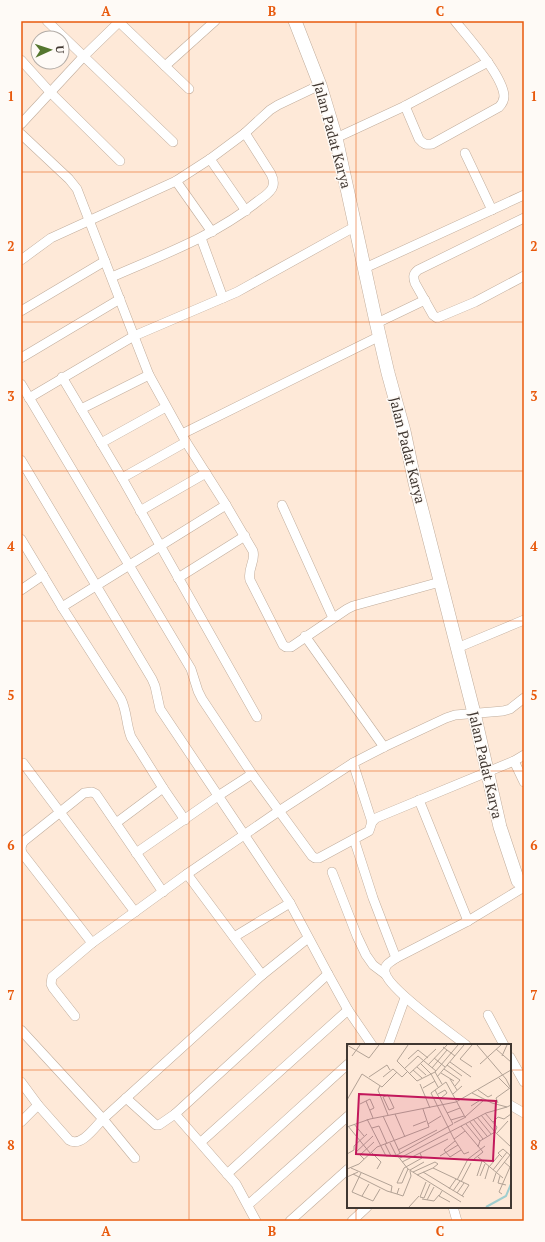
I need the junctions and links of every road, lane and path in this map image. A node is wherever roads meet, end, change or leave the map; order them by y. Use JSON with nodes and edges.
{"nodes":[{"id":1,"x":47,"y":21,"type":"edge"},
{"id":2,"x":119,"y":21,"type":"edge"},
{"id":3,"x":215,"y":21,"type":"edge"},
{"id":4,"x":295,"y":21,"type":"edge"},
{"id":5,"x":455,"y":21,"type":"edge"},
{"id":6,"x":84,"y":56,"type":"junction"},
{"id":7,"x":21,"y":60,"type":"edge"},
{"id":8,"x":488,"y":62,"type":"junction"},
{"id":9,"x":165,"y":66,"type":"junction"},
{"id":10,"x":320,"y":85,"type":"junction"},
{"id":11,"x":190,"y":89,"type":"dead end"},
{"id":12,"x":50,"y":92,"type":"junction"},
{"id":13,"x":405,"y":106,"type":"junction"},
{"id":14,"x":21,"y":124,"type":"edge"},
{"id":15,"x":245,"y":133,"type":"junction"},
{"id":16,"x":22,"y":137,"type":"edge"},
{"id":17,"x":336,"y":138,"type":"junction"},
{"id":18,"x":172,"y":142,"type":"dead end"},
{"id":19,"x":465,"y":153,"type":"dead end"},
{"id":20,"x":210,"y":159,"type":"junction"},
{"id":21,"x":120,"y":161,"type":"dead end"},
{"id":22,"x":176,"y":181,"type":"junction"},
{"id":23,"x":524,"y":195,"type":"edge"},
{"id":24,"x":492,"y":210,"type":"junction"},
{"id":25,"x":246,"y":211,"type":"junction"},
{"id":26,"x":524,"y":218,"type":"edge"},
{"id":27,"x":89,"y":219,"type":"junction"},
{"id":28,"x":356,"y":226,"type":"junction"},
{"id":29,"x":212,"y":232,"type":"junction"},
{"id":30,"x":201,"y":238,"type":"junction"},
{"id":31,"x":21,"y":260,"type":"edge"},
{"id":32,"x":106,"y":261,"type":"junction"},
{"id":33,"x":365,"y":268,"type":"junction"},
{"id":34,"x":524,"y":276,"type":"edge"},
{"id":35,"x":112,"y":277,"type":"junction"},
{"id":36,"x":223,"y":298,"type":"junction"},
{"id":37,"x":120,"y":299,"type":"junction"},
{"id":38,"x":425,"y":300,"type":"junction"},
{"id":39,"x":21,"y":311,"type":"edge"},
{"id":40,"x":377,"y":323,"type":"junction"},
{"id":41,"x":134,"y":336,"type":"junction"},
{"id":42,"x":380,"y":336,"type":"junction"},
{"id":43,"x":21,"y":358,"type":"edge"},
{"id":44,"x":149,"y":374,"type":"junction"},
{"id":45,"x":62,"y":377,"type":"junction"},
{"id":46,"x":21,"y":384,"type":"edge"},
{"id":47,"x":29,"y":398,"type":"junction"},
{"id":48,"x":166,"y":407,"type":"junction"},
{"id":49,"x":81,"y":409,"type":"junction"},
{"id":50,"x":184,"y":438,"type":"junction"},
{"id":51,"x":101,"y":443,"type":"junction"},
{"id":52,"x":21,"y":460,"type":"edge"},
{"id":53,"x":206,"y":473,"type":"junction"},
{"id":54,"x":122,"y":478,"type":"junction"},
{"id":55,"x":226,"y":505,"type":"junction"},
{"id":56,"x":282,"y":505,"type":"dead end"},
{"id":57,"x":140,"y":511,"type":"junction"},
{"id":58,"x":245,"y":536,"type":"junction"},
{"id":59,"x":21,"y":539,"type":"edge"},
{"id":60,"x":160,"y":546,"type":"junction"},
{"id":61,"x":130,"y":565,"type":"junction"},
{"id":62,"x":43,"y":575,"type":"junction"},
{"id":63,"x":178,"y":578,"type":"junction"},
{"id":64,"x":440,"y":582,"type":"junction"},
{"id":65,"x":96,"y":586,"type":"junction"},
{"id":66,"x":21,"y":590,"type":"edge"},
{"id":67,"x":62,"y":607,"type":"junction"},
{"id":68,"x":333,"y":618,"type":"junction"},
{"id":69,"x":524,"y":620,"type":"edge"},
{"id":70,"x":305,"y":636,"type":"junction"},
{"id":71,"x":457,"y":648,"type":"junction"},
{"id":72,"x":524,"y":698,"type":"edge"},
{"id":73,"x":474,"y":713,"type":"junction"},
{"id":74,"x":257,"y":717,"type":"dead end"},
{"id":75,"x":384,"y":747,"type":"junction"},
{"id":76,"x":524,"y":755,"type":"edge"},
{"id":77,"x":514,"y":761,"type":"junction"},
{"id":78,"x":23,"y":763,"type":"dead end"},
{"id":79,"x":353,"y":763,"type":"junction"},
{"id":80,"x":487,"y":772,"type":"junction"},
{"id":81,"x":252,"y":774,"type":"junction"},
{"id":82,"x":524,"y":782,"type":"edge"},
{"id":83,"x":163,"y":788,"type":"junction"},
{"id":84,"x":218,"y":796,"type":"junction"},
{"id":85,"x":419,"y":800,"type":"junction"},
{"id":86,"x":278,"y":811,"type":"junction"},
{"id":87,"x":60,"y":812,"type":"junction"},
{"id":88,"x":185,"y":820,"type":"junction"},
{"id":89,"x":372,"y":822,"type":"junction"},
{"id":90,"x":116,"y":823,"type":"junction"},
{"id":91,"x":245,"y":834,"type":"junction"},
{"id":92,"x":354,"y":839,"type":"junction"},
{"id":93,"x":21,"y":848,"type":"edge"},
{"id":94,"x":136,"y":853,"type":"junction"},
{"id":95,"x":332,"y":872,"type":"dead end"},
{"id":96,"x":188,"y":874,"type":"junction"},
{"id":97,"x":522,"y":884,"type":"edge"},
{"id":98,"x":163,"y":892,"type":"junction"},
{"id":99,"x":290,"y":903,"type":"junction"},
{"id":100,"x":135,"y":912,"type":"junction"},
{"id":101,"x":468,"y":921,"type":"junction"},
{"id":102,"x":234,"y":937,"type":"junction"},
{"id":103,"x":308,"y":938,"type":"junction"},
{"id":104,"x":92,"y":943,"type":"junction"},
{"id":105,"x":396,"y":958,"type":"junction"},
{"id":106,"x":328,"y":974,"type":"junction"},
{"id":107,"x":385,"y":974,"type":"junction"},
{"id":108,"x":262,"y":975,"type":"junction"},
{"id":109,"x":405,"y":998,"type":"junction"},
{"id":110,"x":348,"y":1010,"type":"junction"},
{"id":111,"x":488,"y":1015,"type":"dead end"},
{"id":112,"x":76,"y":1016,"type":"dead end"},
{"id":113,"x":21,"y":1030,"type":"edge"},
{"id":114,"x":370,"y":1044,"type":"edge"},
{"id":115,"x":388,"y":1044,"type":"edge"},
{"id":116,"x":465,"y":1044,"type":"edge"},
{"id":117,"x":503,"y":1044,"type":"edge"},
{"id":118,"x":511,"y":1059,"type":"edge"},
{"id":119,"x":347,"y":1065,"type":"edge"},
{"id":120,"x":21,"y":1082,"type":"edge"},
{"id":121,"x":524,"y":1082,"type":"edge"},
{"id":122,"x":126,"y":1098,"type":"junction"},
{"id":123,"x":38,"y":1105,"type":"junction"},
{"id":124,"x":511,"y":1105,"type":"edge"},
{"id":125,"x":524,"y":1113,"type":"edge"},
{"id":126,"x":175,"y":1114,"type":"junction"},
{"id":127,"x":347,"y":1117,"type":"edge"},
{"id":128,"x":103,"y":1119,"type":"junction"},
{"id":129,"x":21,"y":1122,"type":"edge"},
{"id":130,"x":201,"y":1142,"type":"junction"},
{"id":131,"x":135,"y":1158,"type":"dead end"},
{"id":132,"x":347,"y":1170,"type":"edge"},
{"id":133,"x":227,"y":1174,"type":"junction"},
{"id":134,"x":248,"y":1205,"type":"junction"},
{"id":135,"x":366,"y":1208,"type":"edge"},
{"id":136,"x":453,"y":1208,"type":"edge"},
{"id":137,"x":355,"y":1220,"type":"edge"},
{"id":138,"x":256,"y":1221,"type":"edge"},
{"id":139,"x":290,"y":1221,"type":"edge"},
{"id":140,"x":457,"y":1221,"type":"edge"}],
"edges":[{"from":1,"to":6,"type":"street"},
{"from":2,"to":6,"type":"street"},
{"from":2,"to":9,"type":"street"},
{"from":3,"to":9,"type":"street"},
{"from":4,"to":10,"type":"street","name":"Jalan Padat Karya"},
{"from":5,"to":8,"type":"street"},
{"from":6,"to":12,"type":"street"},
{"from":6,"to":18,"type":"street"},
{"from":7,"to":12,"type":"street"},
{"from":8,"to":13,"type":"street"},
{"from":8,"to":13,"type":"street"},
{"from":9,"to":11,"type":"street"},
{"from":10,"to":15,"type":"street"},
{"from":10,"to":17,"type":"street","name":"Jalan Padat Karya"},
{"from":12,"to":14,"type":"street"},
{"from":12,"to":21,"type":"street"},
{"from":13,"to":17,"type":"street"},
{"from":15,"to":20,"type":"street"},
{"from":15,"to":25,"type":"street"},
{"from":16,"to":27,"type":"street"},
{"from":17,"to":28,"type":"street","name":"Jalan Padat Karya"},
{"from":19,"to":24,"type":"street"},
{"from":20,"to":22,"type":"street"},
{"from":20,"to":25,"type":"street"},
{"from":22,"to":27,"type":"street"},
{"from":22,"to":29,"type":"street"},
{"from":23,"to":24,"type":"street"},
{"from":24,"to":33,"type":"street"},
{"from":25,"to":29,"type":"street"},
{"from":26,"to":38,"type":"street"},
{"from":27,"to":31,"type":"street"},
{"from":27,"to":32,"type":"street"},
{"from":28,"to":33,"type":"street","name":"Jalan Padat Karya"},
{"from":28,"to":36,"type":"street"},
{"from":29,"to":30,"type":"street"},
{"from":30,"to":35,"type":"street"},
{"from":30,"to":36,"type":"street"},
{"from":32,"to":35,"type":"street"},
{"from":32,"to":39,"type":"street"},
{"from":33,"to":40,"type":"street","name":"Jalan Padat Karya"},
{"from":34,"to":38,"type":"street"},
{"from":35,"to":37,"type":"street"},
{"from":36,"to":41,"type":"street"},
{"from":37,"to":41,"type":"street"},
{"from":37,"to":43,"type":"street"},
{"from":38,"to":40,"type":"street"},
{"from":40,"to":42,"type":"street","name":"Jalan Padat Karya"},
{"from":41,"to":44,"type":"street"},
{"from":41,"to":45,"type":"street"},
{"from":42,"to":50,"type":"street"},
{"from":42,"to":64,"type":"street","name":"Jalan Padat Karya"},
{"from":44,"to":48,"type":"street"},
{"from":44,"to":49,"type":"street"},
{"from":45,"to":47,"type":"street"},
{"from":45,"to":49,"type":"street"},
{"from":46,"to":47,"type":"street"},
{"from":47,"to":61,"type":"street"},
{"from":48,"to":50,"type":"street"},
{"from":48,"to":51,"type":"street"},
{"from":49,"to":51,"type":"street"},
{"from":50,"to":53,"type":"street"},
{"from":50,"to":54,"type":"street"},
{"from":51,"to":54,"type":"street"},
{"from":52,"to":65,"type":"street"},
{"from":53,"to":55,"type":"street"},
{"from":53,"to":57,"type":"street"},
{"from":54,"to":57,"type":"street"},
{"from":55,"to":58,"type":"street"},
{"from":55,"to":60,"type":"street"},
{"from":56,"to":68,"type":"street"},
{"from":57,"to":60,"type":"street"},
{"from":58,"to":63,"type":"street"},
{"from":58,"to":70,"type":"street"},
{"from":59,"to":62,"type":"street"},
{"from":60,"to":61,"type":"street"},
{"from":60,"to":63,"type":"street"},
{"from":61,"to":65,"type":"street"},
{"from":61,"to":81,"type":"street"},
{"from":62,"to":66,"type":"street"},
{"from":62,"to":67,"type":"street"},
{"from":63,"to":74,"type":"street"},
{"from":64,"to":68,"type":"street"},
{"from":64,"to":71,"type":"street","name":"Jalan Padat Karya"},
{"from":65,"to":67,"type":"street"},
{"from":65,"to":84,"type":"street"},
{"from":67,"to":83,"type":"street"},
{"from":68,"to":70,"type":"street"},
{"from":69,"to":71,"type":"street"},
{"from":70,"to":75,"type":"street"},
{"from":71,"to":73,"type":"street","name":"Jalan Padat Karya"},
{"from":72,"to":73,"type":"street"},
{"from":73,"to":75,"type":"street"},
{"from":73,"to":80,"type":"street","name":"Jalan Padat Karya"},
{"from":75,"to":79,"type":"street"},
{"from":76,"to":77,"type":"street"},
{"from":77,"to":80,"type":"street"},
{"from":77,"to":82,"type":"street"},
{"from":78,"to":87,"type":"street"},
{"from":79,"to":86,"type":"street"},
{"from":79,"to":89,"type":"street"},
{"from":80,"to":85,"type":"street"},
{"from":80,"to":97,"type":"street","name":"Jalan Padat Karya"},
{"from":81,"to":84,"type":"street"},
{"from":81,"to":86,"type":"street"},
{"from":83,"to":88,"type":"street"},
{"from":83,"to":90,"type":"street"},
{"from":84,"to":88,"type":"street"},
{"from":84,"to":91,"type":"street"},
{"from":85,"to":89,"type":"street"},
{"from":85,"to":101,"type":"street"},
{"from":86,"to":91,"type":"street"},
{"from":86,"to":92,"type":"street"},
{"from":87,"to":90,"type":"street"},
{"from":87,"to":93,"type":"street"},
{"from":87,"to":100,"type":"street"},
{"from":88,"to":94,"type":"street"},
{"from":89,"to":92,"type":"street"},
{"from":90,"to":94,"type":"street"},
{"from":91,"to":96,"type":"street"},
{"from":91,"to":99,"type":"street"},
{"from":92,"to":105,"type":"street"},
{"from":93,"to":104,"type":"street"},
{"from":94,"to":98,"type":"street"},
{"from":95,"to":107,"type":"street"},
{"from":96,"to":98,"type":"street"},
{"from":96,"to":102,"type":"street"},
{"from":97,"to":101,"type":"street"},
{"from":98,"to":100,"type":"street"},
{"from":99,"to":102,"type":"street"},
{"from":99,"to":103,"type":"street"},
{"from":100,"to":104,"type":"street"},
{"from":101,"to":105,"type":"street"},
{"from":102,"to":108,"type":"street"},
{"from":103,"to":106,"type":"street"},
{"from":103,"to":108,"type":"street"},
{"from":104,"to":112,"type":"street"},
{"from":105,"to":107,"type":"street"},
{"from":106,"to":110,"type":"street"},
{"from":106,"to":126,"type":"street"},
{"from":107,"to":109,"type":"street"},
{"from":108,"to":122,"type":"street"},
{"from":109,"to":115,"type":"street"},
{"from":109,"to":116,"type":"street"},
{"from":110,"to":114,"type":"street"},
{"from":110,"to":130,"type":"street"},
{"from":111,"to":117,"type":"street"},
{"from":113,"to":128,"type":"street"},
{"from":118,"to":121,"type":"street"},
{"from":119,"to":133,"type":"street"},
{"from":120,"to":123,"type":"street"},
{"from":122,"to":126,"type":"street"},
{"from":122,"to":128,"type":"street"},
{"from":123,"to":128,"type":"street"},
{"from":123,"to":129,"type":"street"},
{"from":124,"to":125,"type":"street"},
{"from":126,"to":130,"type":"street"},
{"from":127,"to":134,"type":"street"},
{"from":128,"to":131,"type":"street"},
{"from":130,"to":133,"type":"street"},
{"from":132,"to":139,"type":"street"},
{"from":133,"to":134,"type":"street"},
{"from":134,"to":138,"type":"street"},
{"from":135,"to":137,"type":"street"},
{"from":136,"to":140,"type":"street"}]}
